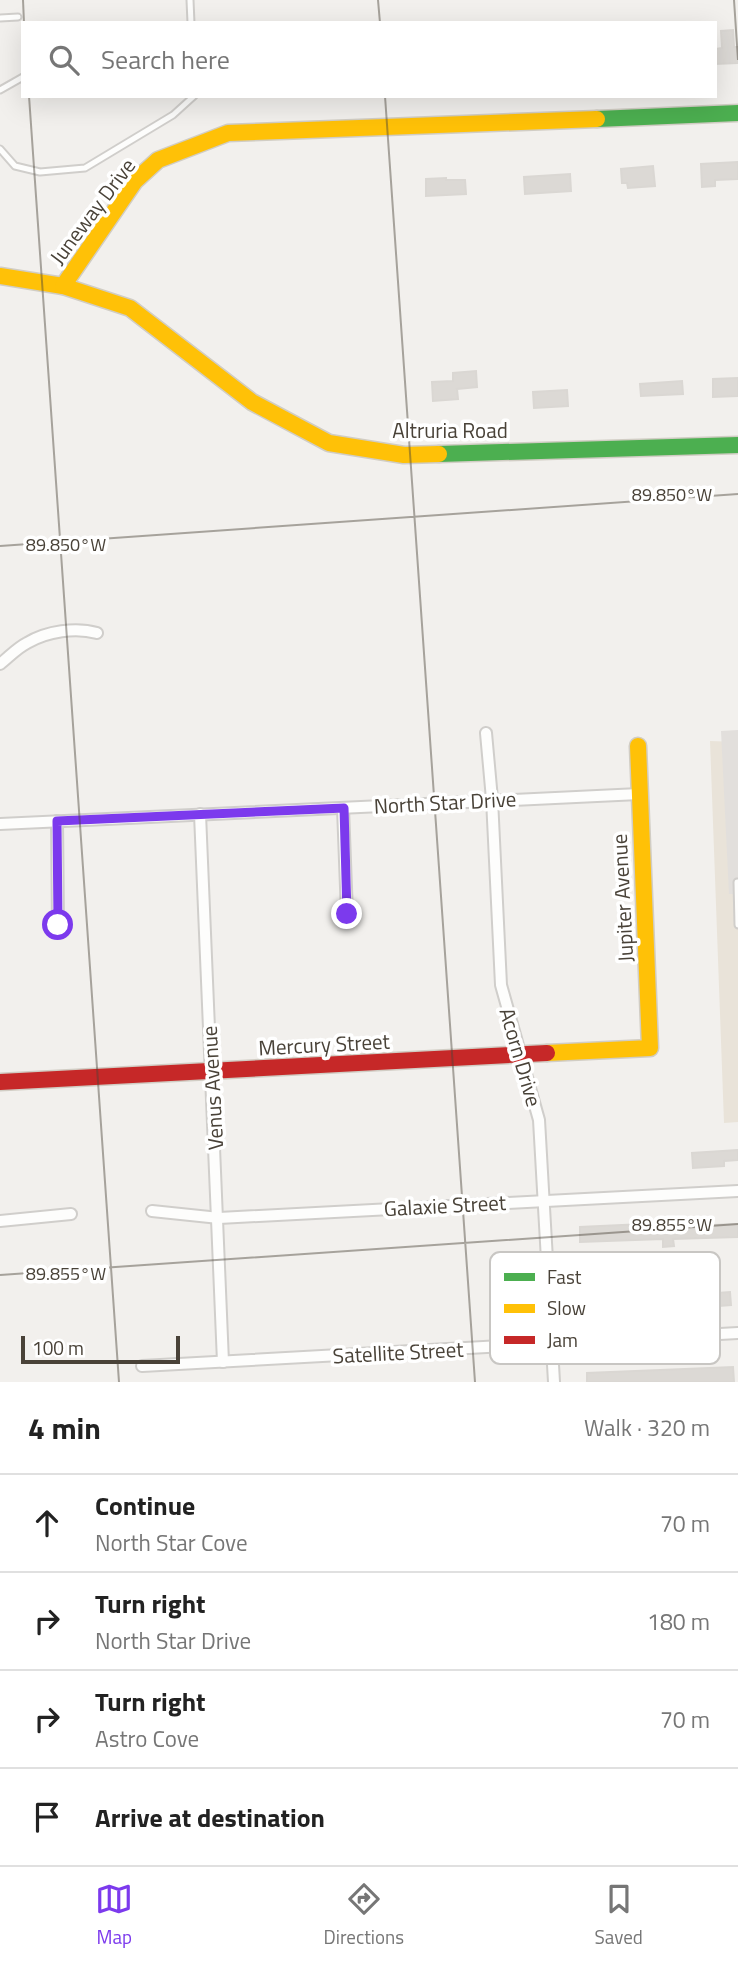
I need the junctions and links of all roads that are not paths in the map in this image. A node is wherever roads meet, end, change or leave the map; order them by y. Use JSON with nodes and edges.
{"nodes":[{"id":1,"x":190,"y":0,"type":"edge"},
{"id":2,"x":18,"y":17,"type":"dead end"},
{"id":3,"x":0,"y":18,"type":"edge"},
{"id":4,"x":191,"y":21,"type":"edge"},
{"id":5,"x":21,"y":78,"type":"edge"},
{"id":6,"x":0,"y":90,"type":"edge"},
{"id":7,"x":192,"y":98,"type":"edge"},
{"id":8,"x":738,"y":113,"type":"edge"},
{"id":9,"x":0,"y":149,"type":"edge"},
{"id":10,"x":0,"y":276,"type":"edge"},
{"id":11,"x":63,"y":286,"type":"junction"},
{"id":12,"x":738,"y":445,"type":"edge"},
{"id":13,"x":97,"y":633,"type":"dead end"},
{"id":14,"x":0,"y":664,"type":"edge"},
{"id":15,"x":486,"y":733,"type":"dead end"},
{"id":16,"x":638,"y":746,"type":"dead end"},
{"id":17,"x":639,"y":794,"type":"junction"},
{"id":18,"x":492,"y":799,"type":"junction"},
{"id":19,"x":344,"y":808,"type":"junction"},
{"id":20,"x":200,"y":814,"type":"junction"},
{"id":21,"x":57,"y":821,"type":"junction"},
{"id":22,"x":0,"y":824,"type":"edge"},
{"id":23,"x":737,"y":882,"type":"edge"},
{"id":24,"x":347,"y":914,"type":"dead end"},
{"id":25,"x":58,"y":925,"type":"dead end"},
{"id":26,"x":738,"y":925,"type":"edge"},
{"id":27,"x":650,"y":1048,"type":"joint"},
{"id":28,"x":521,"y":1056,"type":"junction"},
{"id":29,"x":210,"y":1071,"type":"junction"},
{"id":30,"x":0,"y":1082,"type":"edge"},
{"id":31,"x":738,"y":1191,"type":"edge"},
{"id":32,"x":545,"y":1200,"type":"junction"},
{"id":33,"x":152,"y":1211,"type":"dead end"},
{"id":34,"x":71,"y":1214,"type":"dead end"},
{"id":35,"x":219,"y":1217,"type":"junction"},
{"id":36,"x":0,"y":1221,"type":"edge"},
{"id":37,"x":548,"y":1252,"type":"edge"},
{"id":38,"x":738,"y":1333,"type":"edge"},
{"id":39,"x":720,"y":1334,"type":"edge"},
{"id":40,"x":490,"y":1347,"type":"edge"},
{"id":41,"x":223,"y":1362,"type":"junction"},
{"id":42,"x":553,"y":1364,"type":"edge"},
{"id":43,"x":142,"y":1366,"type":"dead end"},
{"id":44,"x":554,"y":1382,"type":"edge"}],
"edges":[{"from":1,"to":4,"type":"lane"},
{"from":2,"to":3,"type":"lane"},
{"from":5,"to":6,"type":"lane"},
{"from":7,"to":9,"type":"lane"},
{"from":8,"to":11,"type":"street","name":"Juneway Drive"},
{"from":10,"to":11,"type":"street","name":"Altruria Road"},
{"from":11,"to":12,"type":"street","name":"Altruria Road"},
{"from":13,"to":14,"type":"street"},
{"from":15,"to":18,"type":"street","name":"Acorn Drive"},
{"from":16,"to":17,"type":"street","name":"Jupiter Avenue"},
{"from":17,"to":18,"type":"street","name":"North Star Drive"},
{"from":17,"to":27,"type":"street","name":"Jupiter Avenue"},
{"from":18,"to":19,"type":"street","name":"North Star Drive"},
{"from":18,"to":28,"type":"street","name":"Acorn Drive"},
{"from":19,"to":20,"type":"street","name":"North Star Drive"},
{"from":19,"to":24,"type":"street"},
{"from":20,"to":21,"type":"street","name":"North Star Drive"},
{"from":20,"to":29,"type":"street","name":"Venus Avenue"},
{"from":21,"to":22,"type":"street","name":"North Star Drive"},
{"from":21,"to":25,"type":"street"},
{"from":23,"to":26,"type":"lane"},
{"from":27,"to":28,"type":"street","name":"Mercury Street"},
{"from":28,"to":29,"type":"street","name":"Mercury Street"},
{"from":28,"to":32,"type":"street","name":"Acorn Drive"},
{"from":29,"to":30,"type":"street","name":"Mercury Street"},
{"from":29,"to":35,"type":"street","name":"Venus Avenue"},
{"from":31,"to":32,"type":"street","name":"Galaxie Street"},
{"from":32,"to":35,"type":"street","name":"Galaxie Street"},
{"from":32,"to":37,"type":"street","name":"Acorn Drive"},
{"from":33,"to":35,"type":"street","name":"Galaxie Street"},
{"from":34,"to":36,"type":"street"},
{"from":35,"to":41,"type":"street","name":"Venus Avenue"},
{"from":38,"to":39,"type":"street","name":"Satellite Street"},
{"from":40,"to":41,"type":"street","name":"Satellite Street"},
{"from":41,"to":43,"type":"street","name":"Satellite Street"},
{"from":42,"to":44,"type":"street","name":"Acorn Drive"}]}
